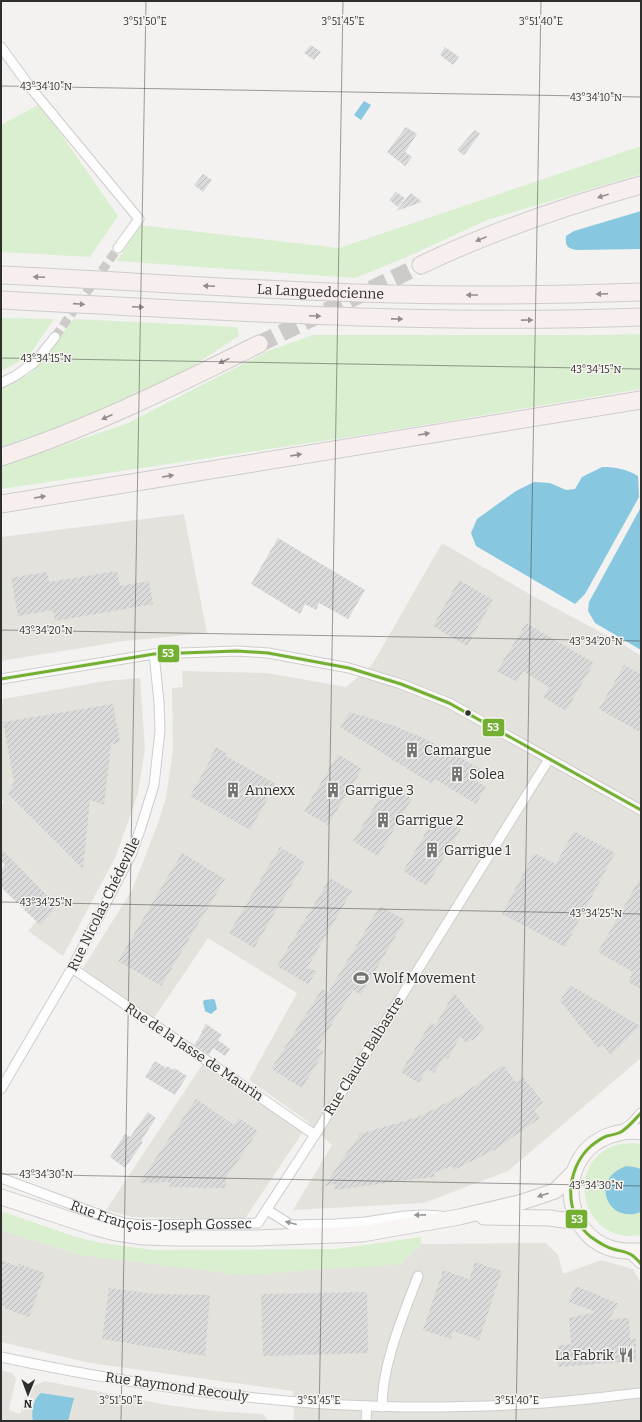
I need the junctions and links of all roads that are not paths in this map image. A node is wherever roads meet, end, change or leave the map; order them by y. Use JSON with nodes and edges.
{"nodes":[{"id":1,"x":1,"y":47,"type":"edge"},
{"id":2,"x":641,"y":186,"type":"edge"},
{"id":3,"x":118,"y":248,"type":"tunnel mouth"},
{"id":4,"x":422,"y":265,"type":"tunnel mouth"},
{"id":5,"x":1,"y":275,"type":"edge"},
{"id":6,"x":641,"y":292,"type":"edge"},
{"id":7,"x":1,"y":300,"type":"edge"},
{"id":8,"x":641,"y":317,"type":"edge"},
{"id":9,"x":55,"y":337,"type":"tunnel mouth"},
{"id":10,"x":259,"y":344,"type":"tunnel mouth"},
{"id":11,"x":1,"y":383,"type":"edge"},
{"id":12,"x":641,"y":400,"type":"edge"},
{"id":13,"x":1,"y":457,"type":"edge"},
{"id":14,"x":1,"y":504,"type":"edge"},
{"id":15,"x":154,"y":654,"type":"junction"},
{"id":16,"x":1,"y":679,"type":"edge"},
{"id":17,"x":549,"y":759,"type":"junction"},
{"id":18,"x":641,"y":810,"type":"edge"},
{"id":19,"x":72,"y":968,"type":"junction"},
{"id":20,"x":1,"y":1090,"type":"edge"},
{"id":21,"x":641,"y":1113,"type":"edge"},
{"id":22,"x":621,"y":1132,"type":"junction"},
{"id":23,"x":641,"y":1132,"type":"edge"},
{"id":24,"x":315,"y":1135,"type":"junction"},
{"id":25,"x":573,"y":1173,"type":"junction"},
{"id":26,"x":1,"y":1178,"type":"edge"},
{"id":27,"x":1,"y":1197,"type":"edge"},
{"id":28,"x":267,"y":1210,"type":"junction"},
{"id":29,"x":459,"y":1217,"type":"junction"},
{"id":30,"x":579,"y":1222,"type":"junction"},
{"id":31,"x":634,"y":1251,"type":"edge"},
{"id":32,"x":641,"y":1264,"type":"edge"},
{"id":33,"x":418,"y":1276,"type":"dead end"},
{"id":34,"x":1,"y":1357,"type":"edge"},
{"id":35,"x":641,"y":1393,"type":"edge"},
{"id":36,"x":367,"y":1406,"type":"junction"},
{"id":37,"x":382,"y":1407,"type":"junction"},
{"id":38,"x":366,"y":1421,"type":"edge"}],
"edges":[{"from":1,"to":3,"type":"street"},
{"from":2,"to":4,"type":"highway","one_way":true},
{"from":6,"to":5,"type":"highway","name":"La Languedocienne","one_way":true},
{"from":7,"to":8,"type":"highway","name":"La Languedocienne","one_way":true},
{"from":9,"to":11,"type":"street"},
{"from":10,"to":13,"type":"highway","one_way":true},
{"from":14,"to":12,"type":"highway","one_way":true},
{"from":15,"to":16,"type":"street"},
{"from":15,"to":17,"type":"street"},
{"from":15,"to":19,"type":"street","name":"Rue Nicolas Chédeville"},
{"from":17,"to":18,"type":"street"},
{"from":17,"to":24,"type":"street","name":"Rue Claude Balbastre"},
{"from":19,"to":20,"type":"street","name":"Rue Nicolas Chédeville"},
{"from":19,"to":24,"type":"street","name":"Rue de la Jasse de Maurin"},
{"from":21,"to":22,"type":"street"},
{"from":22,"to":23,"type":"main road"},
{"from":22,"to":25,"type":"main road"},
{"from":24,"to":28,"type":"street","name":"Rue Claude Balbastre"},
{"from":25,"to":29,"type":"main road","name":"Rue François-Joseph Gossec","one_way":true},
{"from":25,"to":30,"type":"main road"},
{"from":26,"to":28,"type":"street","name":"Rue François-Joseph Gossec"},
{"from":27,"to":29,"type":"main road","name":"Rue François-Joseph Gossec"},
{"from":29,"to":28,"type":"street","name":"Rue François-Joseph Gossec","one_way":true},
{"from":29,"to":30,"type":"main road","name":"Rue François-Joseph Gossec"},
{"from":30,"to":31,"type":"main road"},
{"from":31,"to":32,"type":"street"},
{"from":33,"to":37,"type":"street"},
{"from":34,"to":36,"type":"street","name":"Rue Raymond Recouly"},
{"from":35,"to":37,"type":"street","name":"Rue Raymond Recouly"},
{"from":36,"to":37,"type":"street","name":"Rue Raymond Recouly"},
{"from":36,"to":38,"type":"street"}]}
